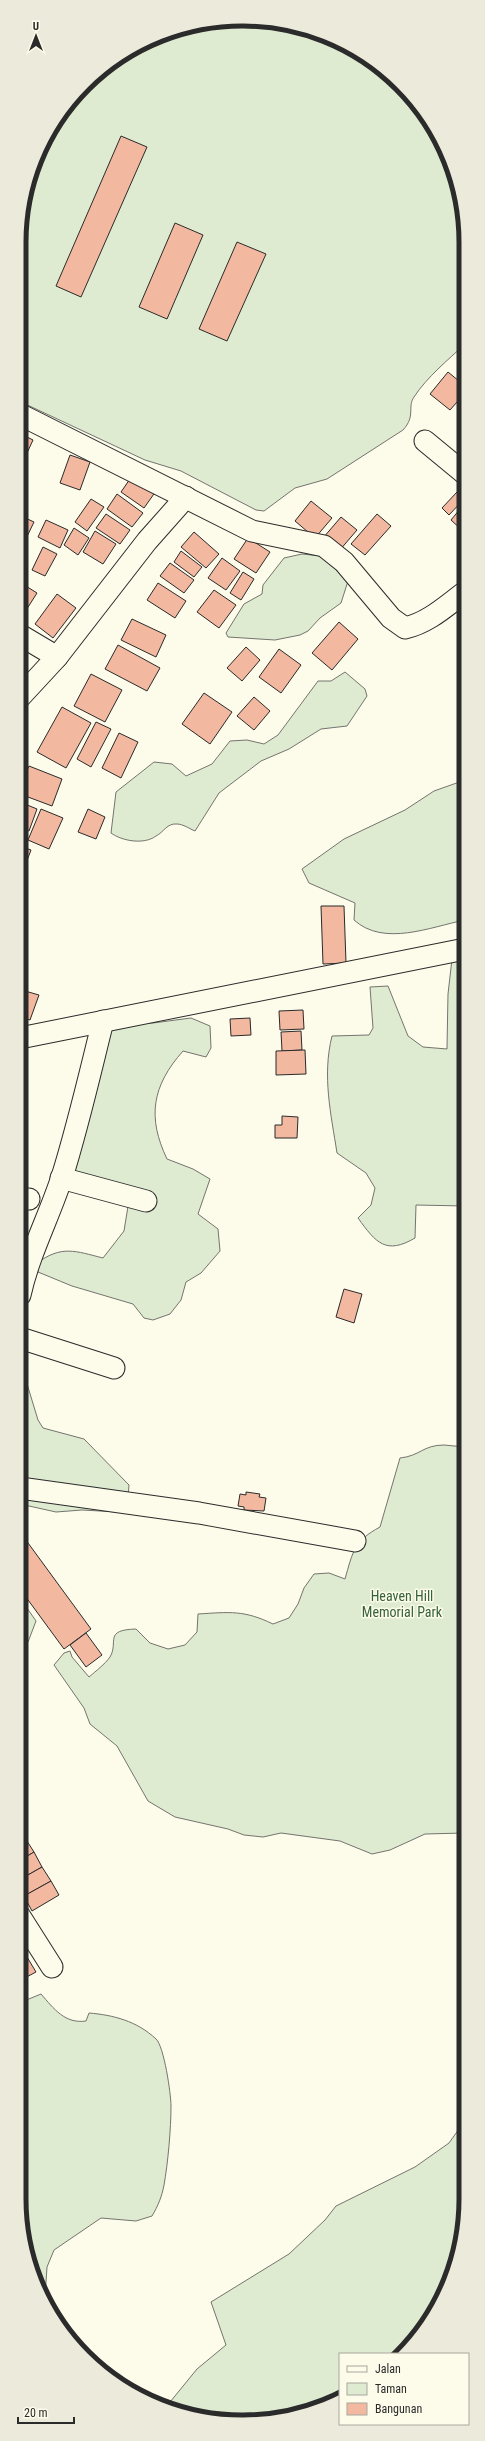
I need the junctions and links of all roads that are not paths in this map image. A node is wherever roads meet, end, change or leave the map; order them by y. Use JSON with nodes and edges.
{"nodes":[{"id":1,"x":26,"y":417,"type":"edge"},
{"id":2,"x":425,"y":441,"type":"dead end"},
{"id":3,"x":459,"y":469,"type":"edge"},
{"id":4,"x":186,"y":496,"type":"junction"},
{"id":5,"x":459,"y":596,"type":"edge"},
{"id":6,"x":26,"y":639,"type":"edge"},
{"id":7,"x":57,"y":657,"type":"junction"},
{"id":8,"x":26,"y":691,"type":"edge"},
{"id":9,"x":459,"y":950,"type":"edge"},
{"id":10,"x":103,"y":1021,"type":"junction"},
{"id":11,"x":26,"y":1037,"type":"edge"},
{"id":12,"x":61,"y":1178,"type":"junction"},
{"id":13,"x":146,"y":1201,"type":"dead end"},
{"id":14,"x":26,"y":1269,"type":"edge"},
{"id":15,"x":26,"y":1340,"type":"edge"},
{"id":16,"x":114,"y":1368,"type":"dead end"},
{"id":17,"x":26,"y":1489,"type":"edge"},
{"id":18,"x":355,"y":1541,"type":"dead end"},
{"id":19,"x":26,"y":1925,"type":"edge"},
{"id":20,"x":52,"y":1968,"type":"dead end"}],
"edges":[{"from":1,"to":4,"type":"street"},
{"from":2,"to":3,"type":"street"},
{"from":4,"to":5,"type":"street"},
{"from":4,"to":7,"type":"street"},
{"from":6,"to":7,"type":"street"},
{"from":7,"to":8,"type":"street"},
{"from":9,"to":10,"type":"street"},
{"from":10,"to":11,"type":"street"},
{"from":10,"to":12,"type":"street"},
{"from":12,"to":13,"type":"street"},
{"from":12,"to":14,"type":"street"},
{"from":15,"to":16,"type":"street"},
{"from":17,"to":18,"type":"street"},
{"from":19,"to":20,"type":"street"}]}
